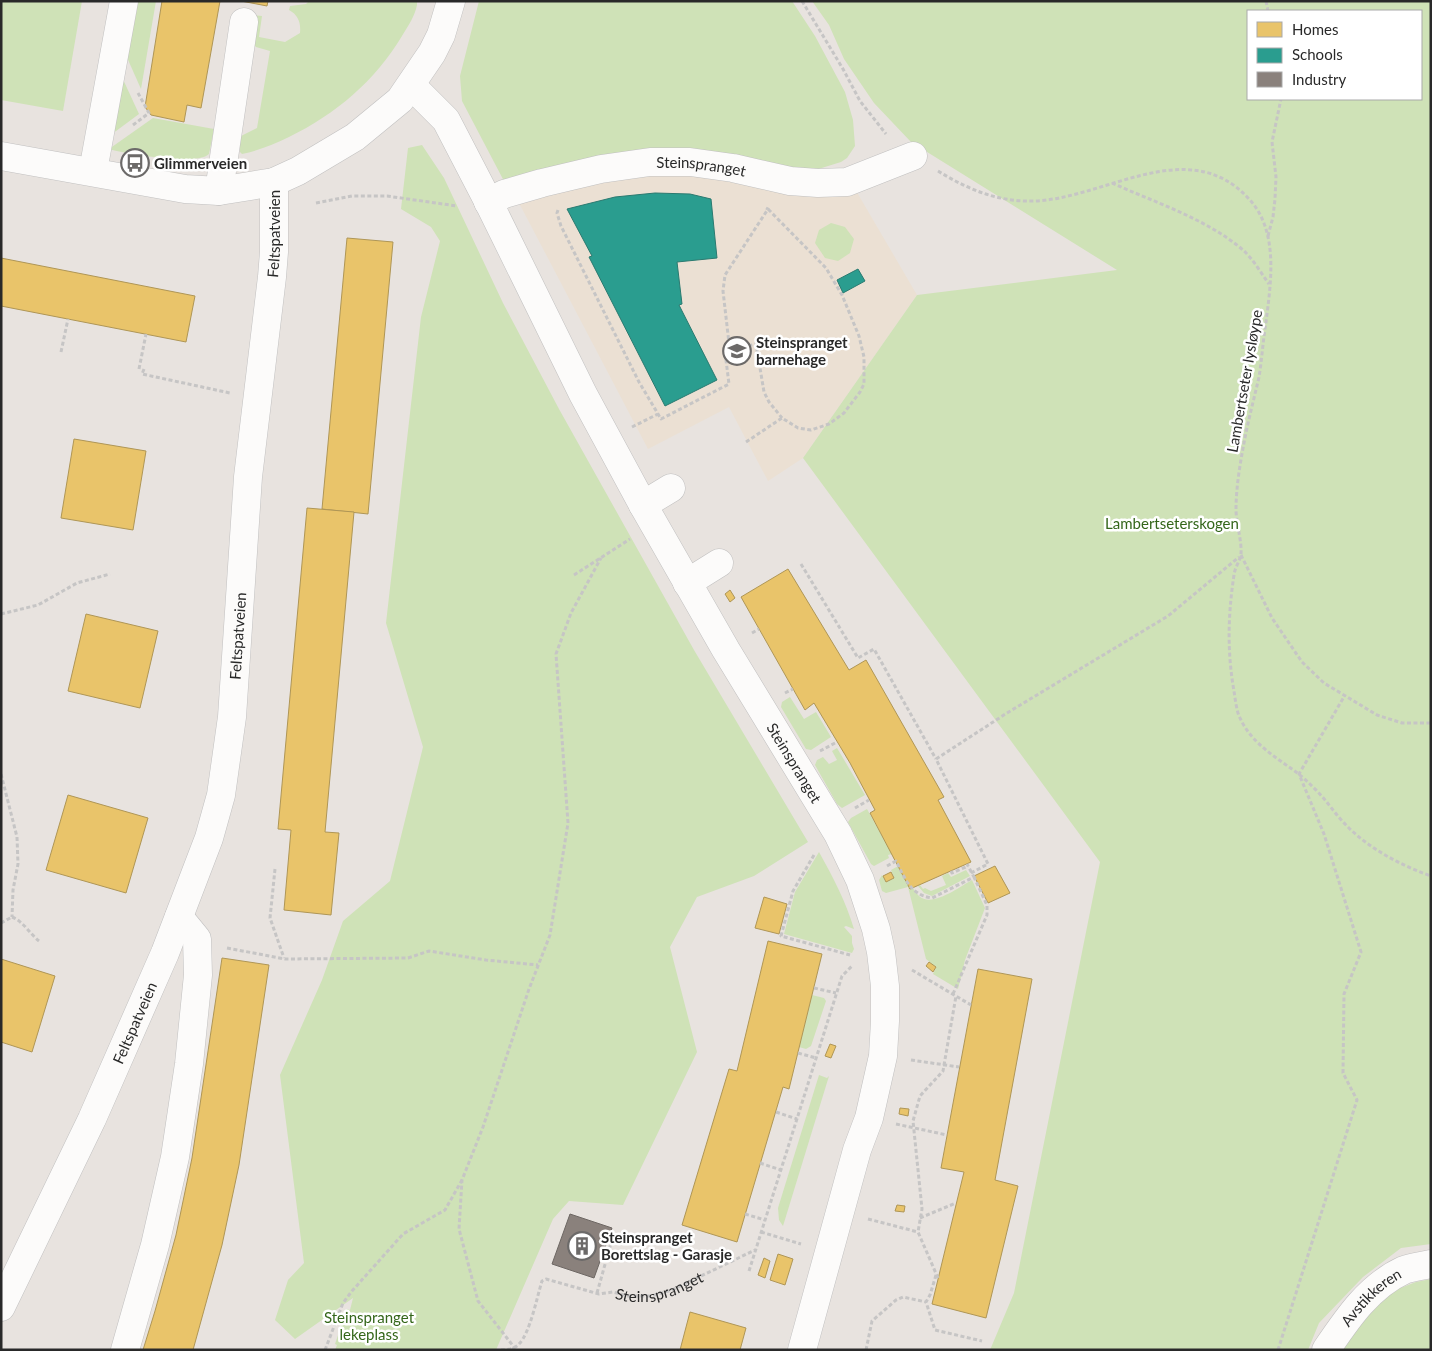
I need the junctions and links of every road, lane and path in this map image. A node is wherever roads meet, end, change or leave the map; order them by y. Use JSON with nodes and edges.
{"nodes":[{"id":1,"x":124,"y":1,"type":"edge"},
{"id":2,"x":451,"y":1,"type":"edge"},
{"id":3,"x":802,"y":1,"type":"edge"},
{"id":4,"x":244,"y":22,"type":"dead end"},
{"id":5,"x":411,"y":85,"type":"junction"},
{"id":6,"x":1281,"y":100,"type":"edge"},
{"id":7,"x":149,"y":113,"type":"dead end"},
{"id":8,"x":139,"y":121,"type":"dead end"},
{"id":9,"x":1,"y":156,"type":"edge"},
{"id":10,"x":913,"y":156,"type":"junction"},
{"id":11,"x":92,"y":171,"type":"junction"},
{"id":12,"x":274,"y":182,"type":"junction"},
{"id":13,"x":798,"y":182,"type":"junction"},
{"id":14,"x":1112,"y":184,"type":"junction"},
{"id":15,"x":219,"y":191,"type":"junction"},
{"id":16,"x":488,"y":202,"type":"junction"},
{"id":17,"x":316,"y":203,"type":"dead end"},
{"id":18,"x":761,"y":205,"type":"dead end"},
{"id":19,"x":460,"y":206,"type":"dead end"},
{"id":20,"x":558,"y":208,"type":"dead end"},
{"id":21,"x":768,"y":209,"type":"junction"},
{"id":22,"x":1268,"y":236,"type":"junction"},
{"id":23,"x":1269,"y":285,"type":"junction"},
{"id":24,"x":68,"y":319,"type":"dead end"},
{"id":25,"x":146,"y":334,"type":"dead end"},
{"id":26,"x":61,"y":352,"type":"dead end"},
{"id":27,"x":730,"y":352,"type":"junction"},
{"id":28,"x":233,"y":393,"type":"dead end"},
{"id":29,"x":658,"y":414,"type":"junction"},
{"id":30,"x":782,"y":418,"type":"junction"},
{"id":31,"x":625,"y":430,"type":"dead end"},
{"id":32,"x":746,"y":442,"type":"dead end"},
{"id":33,"x":671,"y":488,"type":"dead end"},
{"id":34,"x":643,"y":505,"type":"junction"},
{"id":35,"x":630,"y":539,"type":"dead end"},
{"id":36,"x":1241,"y":555,"type":"junction"},
{"id":37,"x":601,"y":558,"type":"junction"},
{"id":38,"x":719,"y":563,"type":"dead end"},
{"id":39,"x":800,"y":564,"type":"dead end"},
{"id":40,"x":110,"y":574,"type":"dead end"},
{"id":41,"x":574,"y":575,"type":"dead end"},
{"id":42,"x":687,"y":583,"type":"junction"},
{"id":43,"x":1,"y":614,"type":"edge"},
{"id":44,"x":759,"y":629,"type":"dead end"},
{"id":45,"x":752,"y":633,"type":"dead end"},
{"id":46,"x":1345,"y":694,"type":"junction"},
{"id":47,"x":1431,"y":723,"type":"edge"},
{"id":48,"x":936,"y":759,"type":"junction"},
{"id":49,"x":1,"y":774,"type":"edge"},
{"id":50,"x":1299,"y":774,"type":"junction"},
{"id":51,"x":819,"y":848,"type":"dead end"},
{"id":52,"x":896,"y":861,"type":"dead end"},
{"id":53,"x":275,"y":869,"type":"dead end"},
{"id":54,"x":951,"y":871,"type":"dead end"},
{"id":55,"x":971,"y":872,"type":"junction"},
{"id":56,"x":1431,"y":876,"type":"edge"},
{"id":57,"x":974,"y":877,"type":"junction"},
{"id":58,"x":12,"y":917,"type":"junction"},
{"id":59,"x":179,"y":917,"type":"junction"},
{"id":60,"x":1,"y":922,"type":"edge"},
{"id":61,"x":39,"y":941,"type":"dead end"},
{"id":62,"x":881,"y":952,"type":"junction"},
{"id":63,"x":854,"y":956,"type":"dead end"},
{"id":64,"x":284,"y":959,"type":"junction"},
{"id":65,"x":196,"y":960,"type":"junction"},
{"id":66,"x":538,"y":965,"type":"junction"},
{"id":67,"x":906,"y":969,"type":"dead end"},
{"id":68,"x":814,"y":988,"type":"dead end"},
{"id":69,"x":836,"y":993,"type":"junction"},
{"id":70,"x":955,"y":995,"type":"junction"},
{"id":71,"x":972,"y":1004,"type":"dead end"},
{"id":72,"x":798,"y":1053,"type":"dead end"},
{"id":73,"x":883,"y":1056,"type":"junction"},
{"id":74,"x":816,"y":1058,"type":"junction"},
{"id":75,"x":945,"y":1065,"type":"junction"},
{"id":76,"x":959,"y":1067,"type":"dead end"},
{"id":77,"x":776,"y":1112,"type":"dead end"},
{"id":78,"x":869,"y":1118,"type":"junction"},
{"id":79,"x":797,"y":1119,"type":"junction"},
{"id":80,"x":913,"y":1127,"type":"junction"},
{"id":81,"x":947,"y":1135,"type":"dead end"},
{"id":82,"x":760,"y":1163,"type":"dead end"},
{"id":83,"x":781,"y":1170,"type":"junction"},
{"id":84,"x":462,"y":1180,"type":"junction"},
{"id":85,"x":956,"y":1203,"type":"dead end"},
{"id":86,"x":840,"y":1212,"type":"junction"},
{"id":87,"x":745,"y":1214,"type":"dead end"},
{"id":88,"x":920,"y":1218,"type":"junction"},
{"id":89,"x":765,"y":1220,"type":"junction"},
{"id":90,"x":761,"y":1232,"type":"junction"},
{"id":91,"x":918,"y":1232,"type":"junction"},
{"id":92,"x":608,"y":1242,"type":"dead end"},
{"id":93,"x":755,"y":1250,"type":"junction"},
{"id":94,"x":829,"y":1254,"type":"junction"},
{"id":95,"x":1431,"y":1264,"type":"edge"},
{"id":96,"x":749,"y":1271,"type":"dead end"},
{"id":97,"x":597,"y":1293,"type":"junction"},
{"id":98,"x":926,"y":1302,"type":"junction"},
{"id":99,"x":1,"y":1307,"type":"edge"},
{"id":100,"x":982,"y":1341,"type":"dead end"},
{"id":101,"x":514,"y":1349,"type":"edge"},
{"id":102,"x":124,"y":1350,"type":"edge"},
{"id":103,"x":325,"y":1350,"type":"edge"},
{"id":104,"x":501,"y":1350,"type":"edge"},
{"id":105,"x":802,"y":1350,"type":"edge"},
{"id":106,"x":866,"y":1350,"type":"edge"},
{"id":107,"x":1278,"y":1350,"type":"edge"},
{"id":108,"x":1326,"y":1350,"type":"edge"}],
"edges":[{"from":1,"to":11,"type":"street"},
{"from":2,"to":5,"type":"street","name":"Feltspatveien"},
{"from":3,"to":10,"type":"path","name":"Lambertseter lysløype"},
{"from":4,"to":15,"type":"street"},
{"from":5,"to":12,"type":"street","name":"Feltspatveien"},
{"from":5,"to":16,"type":"street","name":"Steinspranget"},
{"from":6,"to":22,"type":"path"},
{"from":7,"to":8,"type":"path"},
{"from":9,"to":11,"type":"street"},
{"from":10,"to":13,"type":"street","name":"Steinspranget"},
{"from":10,"to":14,"type":"path","name":"Lambertseter lysløype"},
{"from":11,"to":15,"type":"street"},
{"from":12,"to":15,"type":"street"},
{"from":12,"to":59,"type":"street","name":"Feltspatveien"},
{"from":13,"to":16,"type":"street","name":"Steinspranget"},
{"from":13,"to":21,"type":"path"},
{"from":14,"to":22,"type":"path","name":"Lambertseter lysløype"},
{"from":14,"to":23,"type":"path"},
{"from":16,"to":34,"type":"street","name":"Steinspranget"},
{"from":17,"to":19,"type":"path"},
{"from":18,"to":21,"type":"path"},
{"from":20,"to":29,"type":"path"},
{"from":21,"to":27,"type":"path"},
{"from":21,"to":30,"type":"path"},
{"from":22,"to":23,"type":"path","name":"Lambertseter lysløype"},
{"from":23,"to":36,"type":"path","name":"Lambertseter lysløype"},
{"from":24,"to":26,"type":"path"},
{"from":25,"to":28,"type":"path"},
{"from":27,"to":29,"type":"path"},
{"from":27,"to":30,"type":"path"},
{"from":29,"to":31,"type":"path"},
{"from":30,"to":32,"type":"path"},
{"from":33,"to":34,"type":"street"},
{"from":34,"to":42,"type":"street","name":"Steinspranget"},
{"from":35,"to":37,"type":"path"},
{"from":36,"to":46,"type":"path"},
{"from":36,"to":48,"type":"path"},
{"from":36,"to":50,"type":"path","name":"Lambertseter lysløype"},
{"from":37,"to":41,"type":"path"},
{"from":37,"to":66,"type":"path"},
{"from":38,"to":42,"type":"street"},
{"from":39,"to":48,"type":"path"},
{"from":40,"to":43,"type":"path"},
{"from":42,"to":62,"type":"street","name":"Steinspranget"},
{"from":44,"to":45,"type":"path"},
{"from":46,"to":47,"type":"path"},
{"from":46,"to":50,"type":"path"},
{"from":48,"to":55,"type":"path"},
{"from":49,"to":58,"type":"path"},
{"from":50,"to":56,"type":"path","name":"Lambertseter lysløype"},
{"from":50,"to":107,"type":"path"},
{"from":51,"to":63,"type":"path"},
{"from":52,"to":57,"type":"path"},
{"from":53,"to":64,"type":"path"},
{"from":54,"to":55,"type":"path"},
{"from":55,"to":57,"type":"path"},
{"from":57,"to":70,"type":"path"},
{"from":58,"to":60,"type":"path"},
{"from":58,"to":61,"type":"path"},
{"from":59,"to":65,"type":"street"},
{"from":59,"to":99,"type":"street","name":"Feltspatveien"},
{"from":62,"to":69,"type":"path"},
{"from":62,"to":73,"type":"street","name":"Steinspranget"},
{"from":64,"to":65,"type":"path"},
{"from":64,"to":66,"type":"path"},
{"from":65,"to":102,"type":"street"},
{"from":66,"to":84,"type":"path"},
{"from":67,"to":70,"type":"path"},
{"from":68,"to":69,"type":"path"},
{"from":69,"to":74,"type":"path"},
{"from":70,"to":71,"type":"path"},
{"from":70,"to":75,"type":"path"},
{"from":72,"to":74,"type":"path"},
{"from":73,"to":75,"type":"path"},
{"from":73,"to":78,"type":"street","name":"Steinspranget"},
{"from":74,"to":79,"type":"path"},
{"from":75,"to":76,"type":"path"},
{"from":75,"to":80,"type":"path"},
{"from":77,"to":79,"type":"path"},
{"from":78,"to":80,"type":"path"},
{"from":78,"to":86,"type":"street","name":"Steinspranget"},
{"from":79,"to":83,"type":"path"},
{"from":80,"to":81,"type":"path"},
{"from":80,"to":88,"type":"path"},
{"from":82,"to":83,"type":"path"},
{"from":83,"to":89,"type":"path"},
{"from":84,"to":101,"type":"path"},
{"from":84,"to":103,"type":"path"},
{"from":85,"to":88,"type":"path"},
{"from":86,"to":91,"type":"path"},
{"from":86,"to":94,"type":"street","name":"Steinspranget"},
{"from":87,"to":89,"type":"path"},
{"from":88,"to":91,"type":"path"},
{"from":89,"to":90,"type":"path"},
{"from":90,"to":93,"type":"path"},
{"from":90,"to":94,"type":"path"},
{"from":91,"to":98,"type":"path"},
{"from":92,"to":97,"type":"path"},
{"from":93,"to":96,"type":"path"},
{"from":93,"to":97,"type":"path","name":"Steinspranget"},
{"from":94,"to":105,"type":"street","name":"Steinspranget"},
{"from":95,"to":108,"type":"street","name":"Avstikkeren"},
{"from":97,"to":101,"type":"path","name":"Steinspranget"},
{"from":98,"to":100,"type":"path"},
{"from":98,"to":106,"type":"path"},
{"from":101,"to":104,"type":"path"}]}
